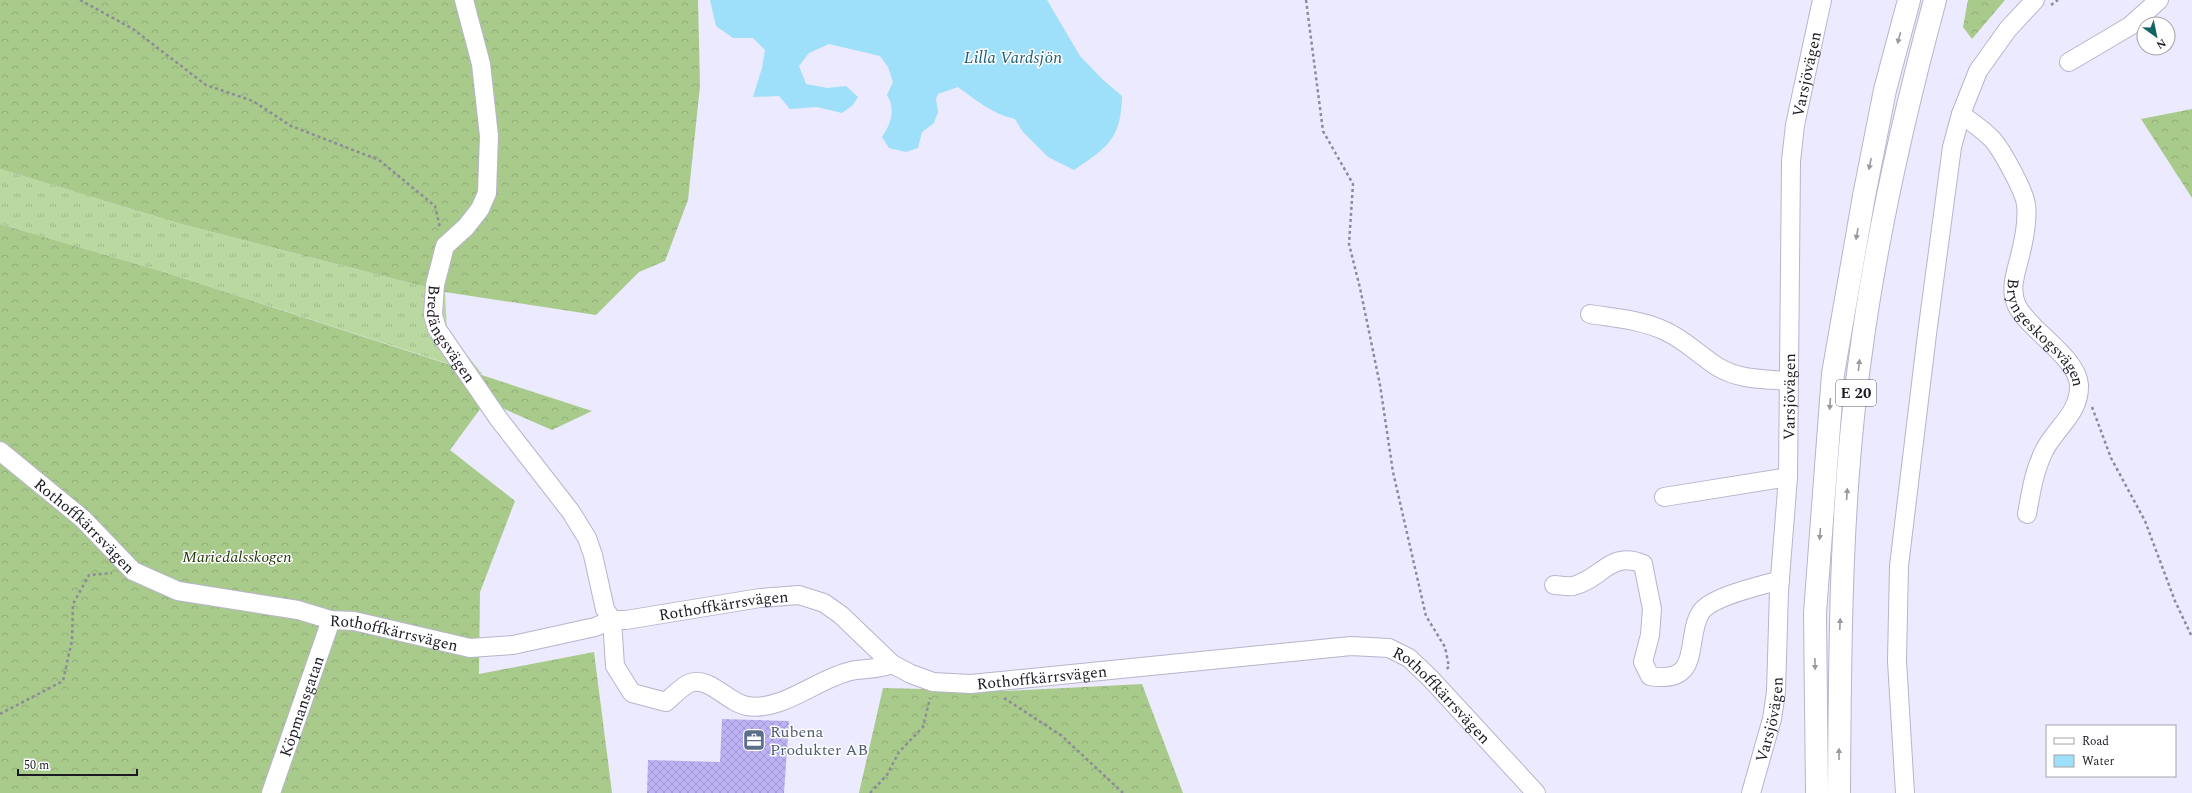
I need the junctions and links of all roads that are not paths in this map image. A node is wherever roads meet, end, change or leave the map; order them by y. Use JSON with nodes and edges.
{"nodes":[{"id":1,"x":464,"y":0,"type":"edge"},
{"id":2,"x":1822,"y":0,"type":"edge"},
{"id":3,"x":1909,"y":0,"type":"edge"},
{"id":4,"x":1935,"y":0,"type":"edge"},
{"id":5,"x":2159,"y":0,"type":"edge"},
{"id":6,"x":2041,"y":4,"type":"edge"},
{"id":7,"x":2069,"y":62,"type":"dead end"},
{"id":8,"x":1961,"y":114,"type":"junction"},
{"id":9,"x":1590,"y":314,"type":"dead end"},
{"id":10,"x":1789,"y":381,"type":"junction"},
{"id":11,"x":0,"y":451,"type":"edge"},
{"id":12,"x":1788,"y":476,"type":"junction"},
{"id":13,"x":1664,"y":497,"type":"dead end"},
{"id":14,"x":2027,"y":514,"type":"dead end"},
{"id":15,"x":1780,"y":580,"type":"junction"},
{"id":16,"x":1554,"y":585,"type":"dead end"},
{"id":17,"x":331,"y":620,"type":"junction"},
{"id":18,"x":612,"y":620,"type":"junction"},
{"id":19,"x":892,"y":664,"type":"junction"},
{"id":20,"x":271,"y":793,"type":"edge"},
{"id":21,"x":1536,"y":793,"type":"edge"},
{"id":22,"x":1751,"y":793,"type":"edge"},
{"id":23,"x":1816,"y":793,"type":"edge"},
{"id":24,"x":1839,"y":793,"type":"edge"},
{"id":25,"x":1905,"y":793,"type":"edge"}],
"edges":[{"from":1,"to":18,"type":"street","name":"Bredängsvägen"},
{"from":2,"to":10,"type":"street","name":"Varsjövägen"},
{"from":3,"to":23,"type":"highway","number":"E 20","one_way":true},
{"from":24,"to":4,"type":"highway","number":"E 20","one_way":true},
{"from":5,"to":7,"type":"street"},
{"from":6,"to":8,"type":"street"},
{"from":8,"to":14,"type":"street","name":"Bryngeskogsvägen"},
{"from":8,"to":25,"type":"street"},
{"from":9,"to":10,"type":"street"},
{"from":10,"to":12,"type":"street","name":"Varsjövägen"},
{"from":11,"to":17,"type":"street","name":"Rothoffkärrsvägen"},
{"from":12,"to":13,"type":"street"},
{"from":12,"to":15,"type":"street","name":"Varsjövägen"},
{"from":15,"to":16,"type":"street"},
{"from":15,"to":22,"type":"street","name":"Varsjövägen"},
{"from":17,"to":18,"type":"street","name":"Rothoffkärrsvägen"},
{"from":17,"to":20,"type":"street","name":"Köpmansgatan"},
{"from":18,"to":19,"type":"street","name":"Rothoffkärrsvägen"},
{"from":18,"to":19,"type":"street"},
{"from":19,"to":21,"type":"street","name":"Rothoffkärrsvägen"}]}
